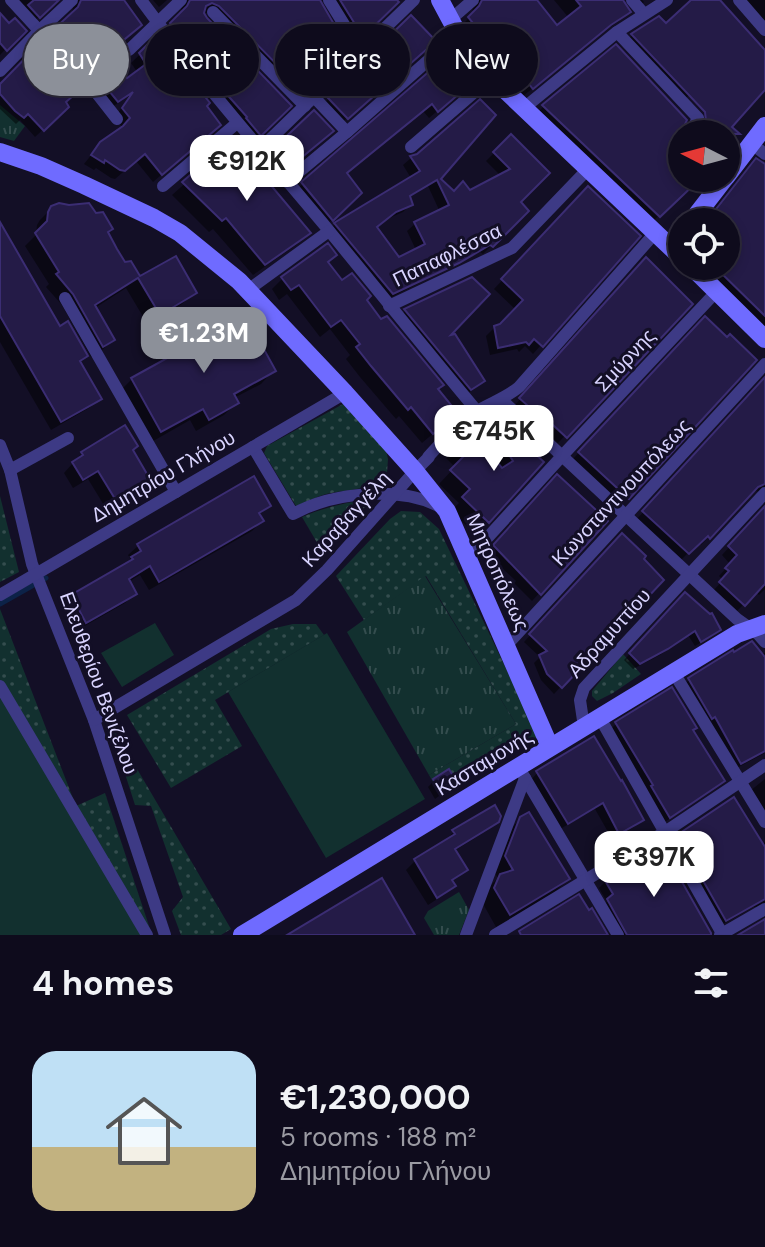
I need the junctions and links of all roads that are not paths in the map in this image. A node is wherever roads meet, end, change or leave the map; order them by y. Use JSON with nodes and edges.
{"nodes":[{"id":1,"x":11,"y":0,"type":"edge"},
{"id":2,"x":72,"y":0,"type":"edge"},
{"id":3,"x":141,"y":0,"type":"edge"},
{"id":4,"x":181,"y":0,"type":"edge"},
{"id":5,"x":329,"y":0,"type":"edge"},
{"id":6,"x":414,"y":0,"type":"edge"},
{"id":7,"x":440,"y":0,"type":"edge"},
{"id":8,"x":473,"y":0,"type":"edge"},
{"id":9,"x":632,"y":0,"type":"edge"},
{"id":10,"x":667,"y":0,"type":"edge"},
{"id":11,"x":739,"y":0,"type":"edge"},
{"id":12,"x":213,"y":12,"type":"dead end"},
{"id":13,"x":644,"y":14,"type":"junction"},
{"id":14,"x":158,"y":23,"type":"junction"},
{"id":15,"x":34,"y":24,"type":"edge"},
{"id":16,"x":46,"y":24,"type":"edge"},
{"id":17,"x":344,"y":24,"type":"edge"},
{"id":18,"x":390,"y":24,"type":"edge"},
{"id":19,"x":452,"y":24,"type":"edge"},
{"id":20,"x":456,"y":24,"type":"edge"},
{"id":21,"x":765,"y":30,"type":"edge"},
{"id":22,"x":617,"y":32,"type":"junction"},
{"id":23,"x":24,"y":46,"type":"edge"},
{"id":24,"x":129,"y":50,"type":"dead end"},
{"id":25,"x":426,"y":54,"type":"edge"},
{"id":26,"x":0,"y":71,"type":"edge"},
{"id":27,"x":99,"y":96,"type":"edge"},
{"id":28,"x":315,"y":96,"type":"edge"},
{"id":29,"x":470,"y":96,"type":"edge"},
{"id":30,"x":512,"y":96,"type":"edge"},
{"id":31,"x":309,"y":102,"type":"junction"},
{"id":32,"x":524,"y":108,"type":"junction"},
{"id":33,"x":117,"y":119,"type":"dead end"},
{"id":34,"x":697,"y":120,"type":"edge"},
{"id":35,"x":237,"y":123,"type":"junction"},
{"id":36,"x":765,"y":126,"type":"edge"},
{"id":37,"x":347,"y":132,"type":"junction"},
{"id":38,"x":411,"y":147,"type":"dead end"},
{"id":39,"x":758,"y":149,"type":"edge"},
{"id":40,"x":259,"y":150,"type":"junction"},
{"id":41,"x":0,"y":152,"type":"edge"},
{"id":42,"x":740,"y":164,"type":"edge"},
{"id":43,"x":588,"y":169,"type":"junction"},
{"id":44,"x":287,"y":182,"type":"junction"},
{"id":45,"x":163,"y":186,"type":"dead end"},
{"id":46,"x":329,"y":231,"type":"junction"},
{"id":47,"x":655,"y":233,"type":"junction"},
{"id":48,"x":668,"y":240,"type":"edge"},
{"id":49,"x":706,"y":280,"type":"edge"},
{"id":50,"x":248,"y":290,"type":"junction"},
{"id":51,"x":717,"y":291,"type":"junction"},
{"id":52,"x":65,"y":298,"type":"dead end"},
{"id":53,"x":389,"y":306,"type":"junction"},
{"id":54,"x":763,"y":334,"type":"edge"},
{"id":55,"x":765,"y":364,"type":"edge"},
{"id":56,"x":345,"y":393,"type":"junction"},
{"id":57,"x":502,"y":400,"type":"junction"},
{"id":58,"x":477,"y":411,"type":"junction"},
{"id":59,"x":68,"y":438,"type":"dead end"},
{"id":60,"x":0,"y":445,"type":"edge"},
{"id":61,"x":253,"y":447,"type":"junction"},
{"id":62,"x":562,"y":456,"type":"junction"},
{"id":63,"x":10,"y":470,"type":"junction"},
{"id":64,"x":415,"y":471,"type":"junction"},
{"id":65,"x":176,"y":492,"type":"junction"},
{"id":66,"x":765,"y":493,"type":"edge"},
{"id":67,"x":394,"y":495,"type":"junction"},
{"id":68,"x":447,"y":511,"type":"junction"},
{"id":69,"x":626,"y":515,"type":"junction"},
{"id":70,"x":468,"y":559,"type":"junction"},
{"id":71,"x":35,"y":574,"type":"junction"},
{"id":72,"x":690,"y":574,"type":"junction"},
{"id":73,"x":0,"y":595,"type":"edge"},
{"id":74,"x":758,"y":626,"type":"edge"},
{"id":75,"x":765,"y":642,"type":"edge"},
{"id":76,"x":506,"y":646,"type":"junction"},
{"id":77,"x":674,"y":673,"type":"junction"},
{"id":78,"x":0,"y":686,"type":"edge"},
{"id":79,"x":600,"y":718,"type":"junction"},
{"id":80,"x":94,"y":720,"type":"junction"},
{"id":81,"x":584,"y":727,"type":"junction"},
{"id":82,"x":550,"y":747,"type":"junction"},
{"id":83,"x":765,"y":765,"type":"edge"},
{"id":84,"x":521,"y":772,"type":"junction"},
{"id":85,"x":741,"y":781,"type":"junction"},
{"id":86,"x":765,"y":822,"type":"edge"},
{"id":87,"x":665,"y":832,"type":"junction"},
{"id":88,"x":586,"y":881,"type":"junction"},
{"id":89,"x":765,"y":909,"type":"edge"},
{"id":90,"x":499,"y":934,"type":"edge"},
{"id":91,"x":147,"y":935,"type":"edge"},
{"id":92,"x":165,"y":935,"type":"edge"},
{"id":93,"x":242,"y":935,"type":"edge"},
{"id":94,"x":466,"y":935,"type":"edge"},
{"id":95,"x":618,"y":935,"type":"edge"},
{"id":96,"x":722,"y":935,"type":"edge"}],
"edges":[{"from":1,"to":15,"type":"street"},
{"from":2,"to":16,"type":"street"},
{"from":3,"to":14,"type":"street"},
{"from":4,"to":14,"type":"street"},
{"from":5,"to":17,"type":"street"},
{"from":6,"to":18,"type":"street"},
{"from":7,"to":19,"type":"street"},
{"from":8,"to":20,"type":"street"},
{"from":9,"to":13,"type":"street"},
{"from":10,"to":13,"type":"street"},
{"from":11,"to":21,"type":"street"},
{"from":12,"to":31,"type":"street"},
{"from":13,"to":22,"type":"street"},
{"from":14,"to":24,"type":"street"},
{"from":14,"to":35,"type":"street"},
{"from":22,"to":32,"type":"street"},
{"from":22,"to":34,"type":"street"},
{"from":23,"to":26,"type":"street"},
{"from":25,"to":37,"type":"street"},
{"from":27,"to":33,"type":"street"},
{"from":28,"to":31,"type":"street"},
{"from":29,"to":38,"type":"street"},
{"from":30,"to":32,"type":"street"},
{"from":31,"to":37,"type":"street"},
{"from":31,"to":40,"type":"street"},
{"from":32,"to":43,"type":"street"},
{"from":35,"to":40,"type":"street"},
{"from":35,"to":45,"type":"street"},
{"from":36,"to":39,"type":"street"},
{"from":37,"to":44,"type":"street"},
{"from":39,"to":42,"type":"street"},
{"from":40,"to":44,"type":"street"},
{"from":41,"to":50,"type":"street","name":"Μητροπόλεως"},
{"from":43,"to":47,"type":"street"},
{"from":43,"to":53,"type":"street","name":"Παπαφλέσσα"},
{"from":44,"to":46,"type":"street"},
{"from":46,"to":50,"type":"street"},
{"from":46,"to":53,"type":"street"},
{"from":47,"to":48,"type":"street"},
{"from":47,"to":57,"type":"street","name":"Καραβαγγέλη"},
{"from":49,"to":51,"type":"street"},
{"from":50,"to":56,"type":"street","name":"Μητροπόλεως"},
{"from":51,"to":54,"type":"street"},
{"from":51,"to":62,"type":"street","name":"Σμύρνης"},
{"from":52,"to":65,"type":"street"},
{"from":53,"to":58,"type":"street"},
{"from":55,"to":69,"type":"street","name":"Κωνσταντινουπόλεως"},
{"from":56,"to":61,"type":"street","name":"Δημητρίου Γλήνου"},
{"from":56,"to":64,"type":"street","name":"Μητροπόλεως"},
{"from":57,"to":58,"type":"street","name":"Καραβαγγέλη"},
{"from":57,"to":62,"type":"street"},
{"from":58,"to":64,"type":"street","name":"Καραβαγγέλη"},
{"from":59,"to":63,"type":"street"},
{"from":60,"to":63,"type":"street","name":"Ελευθερίου Βενιζέλου"},
{"from":61,"to":65,"type":"street","name":"Δημητρίου Γλήνου"},
{"from":61,"to":67,"type":"street"},
{"from":62,"to":69,"type":"street"},
{"from":62,"to":70,"type":"street","name":"Σμύρνης"},
{"from":63,"to":71,"type":"street","name":"Ελευθερίου Βενιζέλου"},
{"from":64,"to":67,"type":"street","name":"Καραβαγγέλη"},
{"from":64,"to":68,"type":"street","name":"Μητροπόλεως"},
{"from":65,"to":71,"type":"street","name":"Δημητρίου Γλήνου"},
{"from":66,"to":72,"type":"street","name":"Αδραμυττίου"},
{"from":67,"to":68,"type":"street"},
{"from":67,"to":80,"type":"street","name":"Καραβαγγέλη"},
{"from":68,"to":70,"type":"street","name":"Μητροπόλεως"},
{"from":69,"to":72,"type":"street"},
{"from":69,"to":76,"type":"street","name":"Κωνσταντινουπόλεως"},
{"from":70,"to":76,"type":"street","name":"Μητροπόλεως"},
{"from":71,"to":73,"type":"street","name":"Δημητρίου Γλήνου"},
{"from":71,"to":80,"type":"street","name":"Ελευθερίου Βενιζέλου"},
{"from":72,"to":74,"type":"street"},
{"from":72,"to":81,"type":"street","name":"Αδραμυττίου"},
{"from":74,"to":75,"type":"street"},
{"from":74,"to":77,"type":"street","name":"Κασταμονής"},
{"from":76,"to":82,"type":"street","name":"Μητροπόλεως"},
{"from":77,"to":79,"type":"street","name":"Κασταμονής"},
{"from":77,"to":85,"type":"street"},
{"from":78,"to":91,"type":"street"},
{"from":79,"to":81,"type":"street","name":"Κασταμονής"},
{"from":79,"to":87,"type":"street"},
{"from":80,"to":92,"type":"street","name":"Ελευθερίου Βενιζέλου"},
{"from":81,"to":82,"type":"street","name":"Κασταμονής"},
{"from":82,"to":84,"type":"street","name":"Κασταμονής"},
{"from":83,"to":85,"type":"street"},
{"from":84,"to":88,"type":"street"},
{"from":84,"to":93,"type":"street","name":"Κασταμονής"},
{"from":84,"to":94,"type":"street"},
{"from":85,"to":86,"type":"street"},
{"from":85,"to":87,"type":"street"},
{"from":87,"to":88,"type":"street"},
{"from":87,"to":96,"type":"street"},
{"from":88,"to":90,"type":"street"},
{"from":88,"to":95,"type":"street"},
{"from":89,"to":96,"type":"street"}]}
